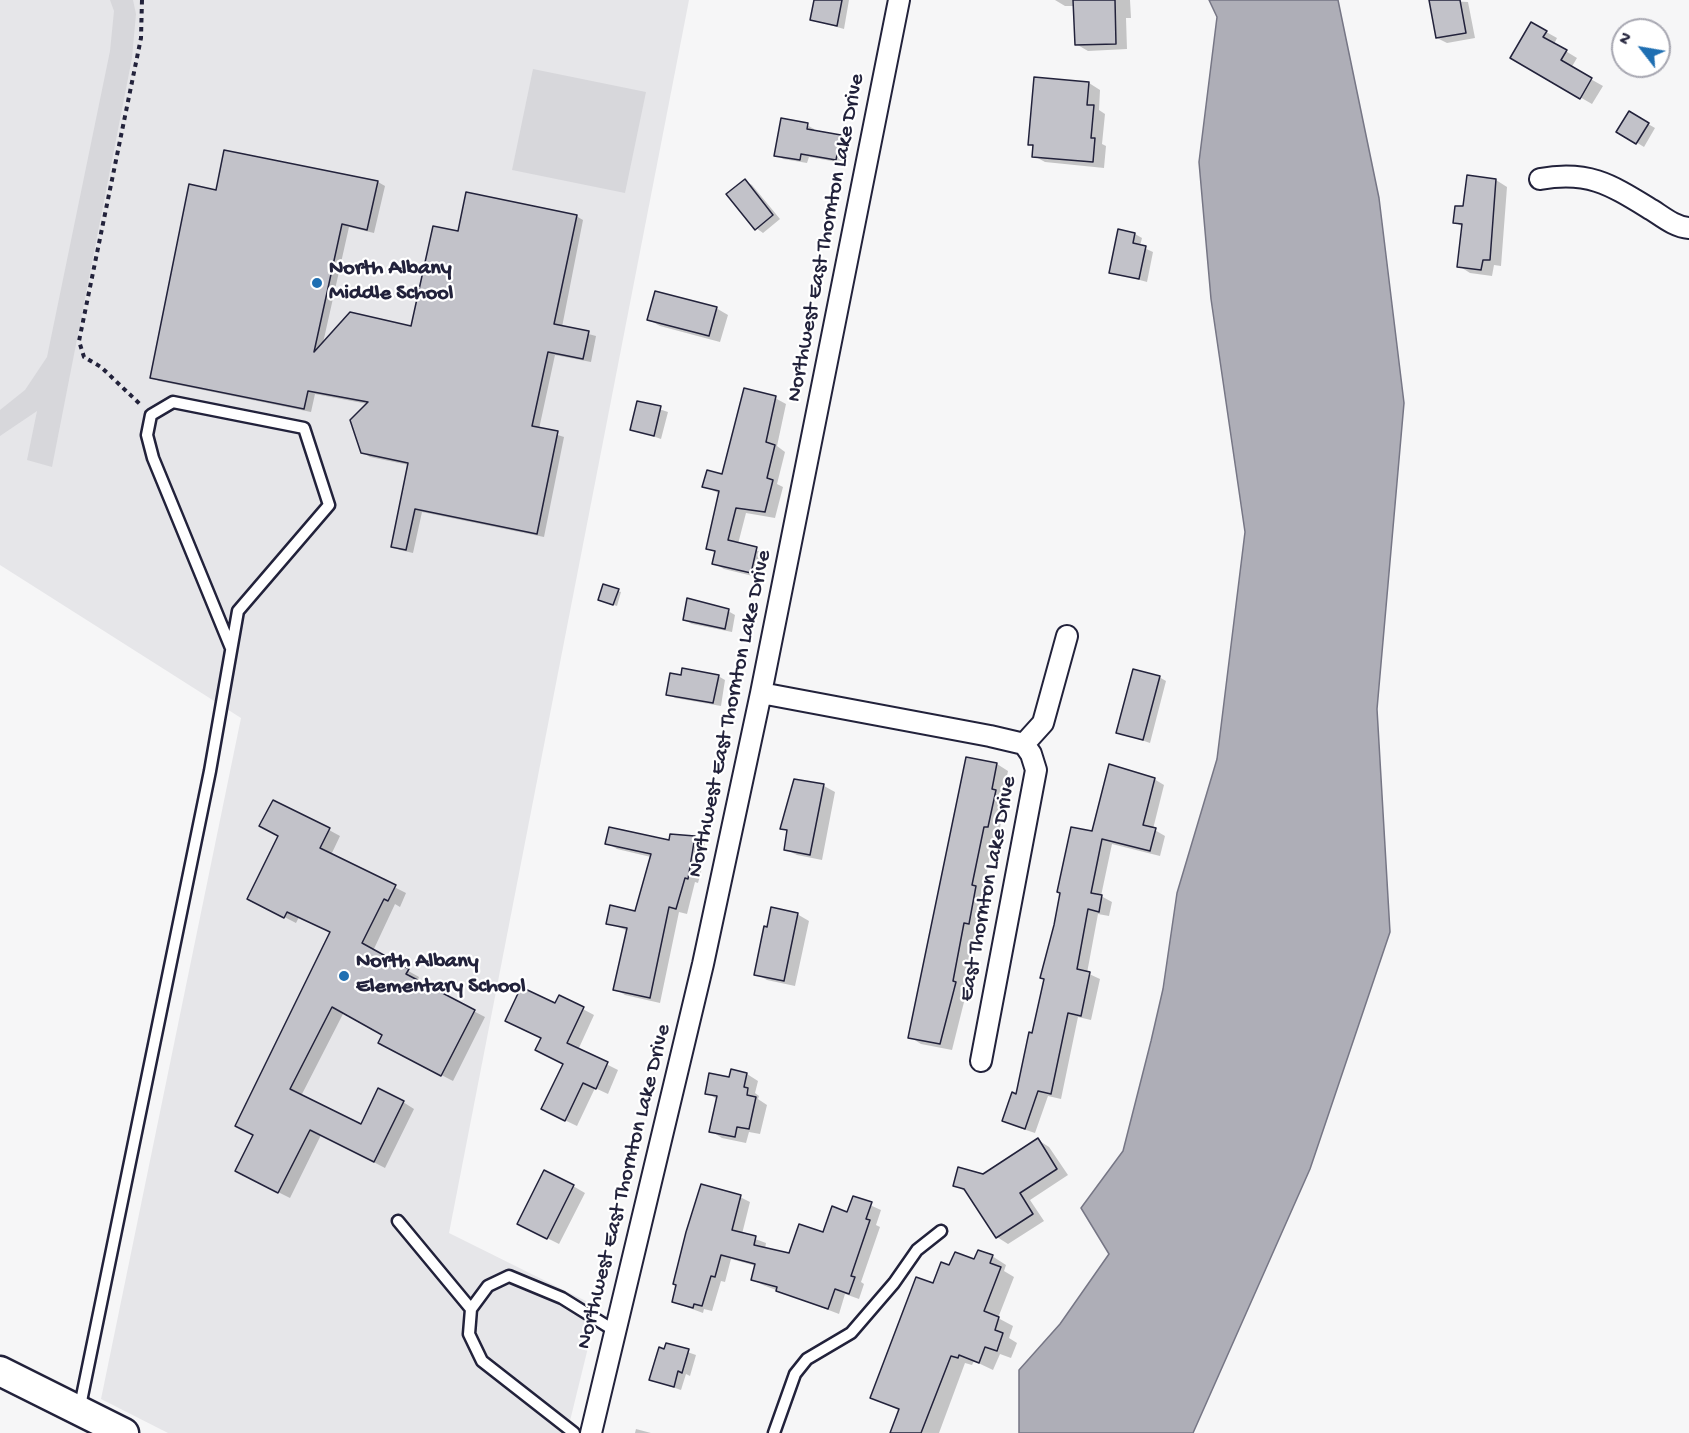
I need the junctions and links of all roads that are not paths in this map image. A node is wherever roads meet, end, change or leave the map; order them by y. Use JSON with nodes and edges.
{"nodes":[{"id":1,"x":899,"y":0,"type":"edge"},
{"id":2,"x":1540,"y":179,"type":"dead end"},
{"id":3,"x":1689,"y":228,"type":"edge"},
{"id":4,"x":1067,"y":636,"type":"dead end"},
{"id":5,"x":231,"y":648,"type":"junction"},
{"id":6,"x":761,"y":693,"type":"junction"},
{"id":7,"x":1024,"y":744,"type":"junction"},
{"id":8,"x":981,"y":1061,"type":"dead end"},
{"id":9,"x":398,"y":1221,"type":"dead end"},
{"id":10,"x":941,"y":1231,"type":"dead end"},
{"id":11,"x":471,"y":1309,"type":"junction"},
{"id":12,"x":615,"y":1331,"type":"junction"},
{"id":13,"x":0,"y":1371,"type":"edge"},
{"id":14,"x":78,"y":1422,"type":"edge"},
{"id":15,"x":124,"y":1433,"type":"edge"},
{"id":16,"x":574,"y":1433,"type":"edge"},
{"id":17,"x":591,"y":1433,"type":"edge"},
{"id":18,"x":774,"y":1433,"type":"edge"}],
"edges":[{"from":1,"to":6,"type":"street","name":"Northwest East Thornton Lake Drive"},
{"from":2,"to":3,"type":"street"},
{"from":4,"to":7,"type":"street"},
{"from":5,"to":5,"type":"lane"},
{"from":5,"to":14,"type":"lane"},
{"from":6,"to":7,"type":"street"},
{"from":6,"to":12,"type":"street","name":"Northwest East Thornton Lake Drive"},
{"from":7,"to":8,"type":"street","name":"East Thornton Lake Drive"},
{"from":9,"to":11,"type":"lane"},
{"from":10,"to":18,"type":"lane"},
{"from":11,"to":12,"type":"lane"},
{"from":11,"to":16,"type":"lane"},
{"from":12,"to":17,"type":"street","name":"Northwest East Thornton Lake Drive"},
{"from":13,"to":14,"type":"main road"},
{"from":14,"to":15,"type":"main road"}]}
